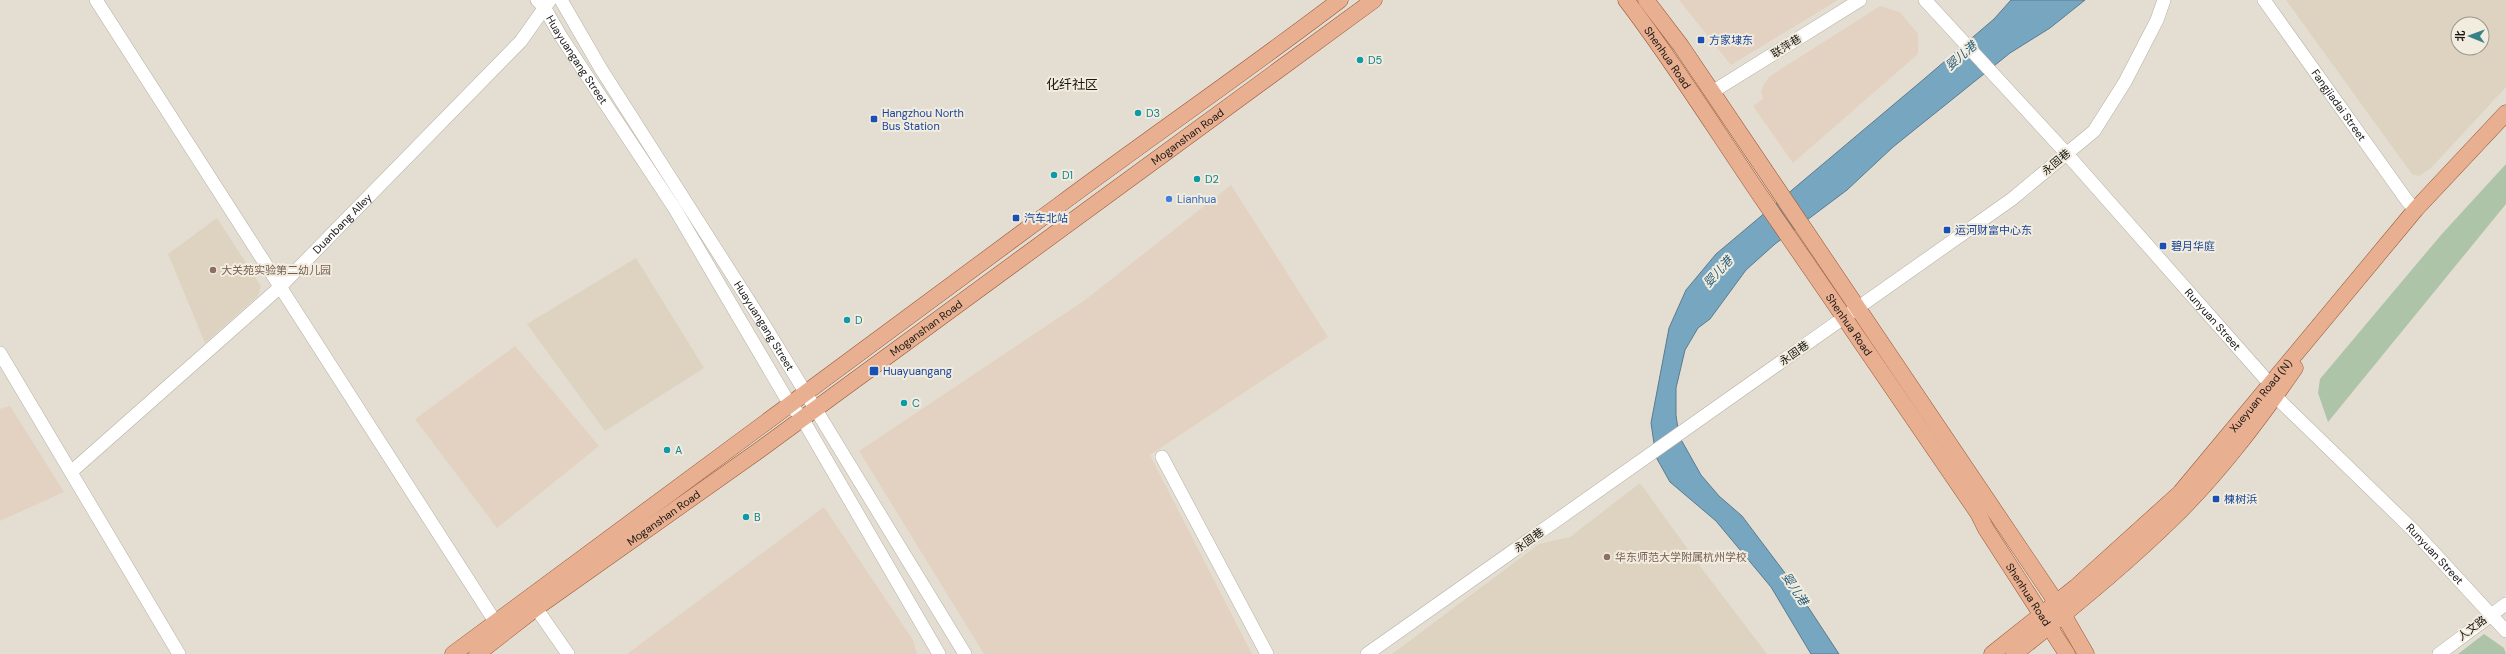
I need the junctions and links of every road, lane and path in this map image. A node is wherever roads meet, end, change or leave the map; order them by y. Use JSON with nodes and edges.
{"nodes":[{"id":1,"x":96,"y":0,"type":"edge"},
{"id":2,"x":1340,"y":0,"type":"edge"},
{"id":3,"x":1374,"y":0,"type":"edge"},
{"id":4,"x":1626,"y":0,"type":"edge"},
{"id":5,"x":1646,"y":0,"type":"edge"},
{"id":6,"x":1860,"y":0,"type":"edge"},
{"id":7,"x":1925,"y":0,"type":"edge"},
{"id":8,"x":2164,"y":0,"type":"edge"},
{"id":9,"x":2264,"y":0,"type":"edge"},
{"id":10,"x":544,"y":2,"type":"edge"},
{"id":11,"x":565,"y":2,"type":"edge"},
{"id":12,"x":1712,"y":92,"type":"junction"},
{"id":13,"x":2506,"y":113,"type":"edge"},
{"id":14,"x":2506,"y":126,"type":"edge"},
{"id":15,"x":2066,"y":153,"type":"junction"},
{"id":16,"x":2416,"y":209,"type":"junction"},
{"id":17,"x":279,"y":288,"type":"junction"},
{"id":18,"x":1857,"y":306,"type":"junction"},
{"id":19,"x":1844,"y":317,"type":"junction"},
{"id":20,"x":0,"y":353,"type":"edge"},
{"id":21,"x":2273,"y":390,"type":"junction"},
{"id":22,"x":804,"y":393,"type":"junction"},
{"id":23,"x":789,"y":403,"type":"junction"},
{"id":24,"x":808,"y":413,"type":"junction"},
{"id":25,"x":1162,"y":457,"type":"dead end"},
{"id":26,"x":71,"y":472,"type":"junction"},
{"id":27,"x":2506,"y":604,"type":"edge"},
{"id":28,"x":536,"y":608,"type":"junction"},
{"id":29,"x":2060,"y":608,"type":"junction"},
{"id":30,"x":2490,"y":615,"type":"junction"},
{"id":31,"x":2046,"y":620,"type":"junction"},
{"id":32,"x":496,"y":623,"type":"junction"},
{"id":33,"x":2506,"y":631,"type":"edge"},
{"id":34,"x":179,"y":654,"type":"edge"},
{"id":35,"x":453,"y":654,"type":"edge"},
{"id":36,"x":477,"y":654,"type":"edge"},
{"id":37,"x":568,"y":654,"type":"edge"},
{"id":38,"x":939,"y":654,"type":"edge"},
{"id":39,"x":965,"y":654,"type":"edge"},
{"id":40,"x":1267,"y":654,"type":"edge"},
{"id":41,"x":1367,"y":654,"type":"edge"},
{"id":42,"x":1992,"y":654,"type":"edge"},
{"id":43,"x":2014,"y":654,"type":"edge"},
{"id":44,"x":2067,"y":654,"type":"edge"},
{"id":45,"x":2086,"y":654,"type":"edge"},
{"id":46,"x":2439,"y":654,"type":"edge"}],
"edges":[{"from":1,"to":17,"type":"street"},
{"from":2,"to":22,"type":"main road","name":"Moganshan Road"},
{"from":3,"to":24,"type":"main road","name":"Moganshan Road"},
{"from":4,"to":19,"type":"main road","name":"Shenhua Road"},
{"from":5,"to":12,"type":"main road","name":"Shenhua Road"},
{"from":6,"to":12,"type":"street","name":"联萍巷"},
{"from":7,"to":15,"type":"street","name":"Runyuan Street"},
{"from":8,"to":15,"type":"street","name":"永固巷"},
{"from":9,"to":16,"type":"street","name":"Fangjiadai Street"},
{"from":10,"to":11,"type":"street"},
{"from":10,"to":17,"type":"street","name":"Duanbang Alley"},
{"from":10,"to":23,"type":"street","name":"Huayuangang Street"},
{"from":11,"to":22,"type":"street","name":"Huayuangang Street"},
{"from":12,"to":18,"type":"main road","name":"Shenhua Road"},
{"from":13,"to":16,"type":"main road","name":"Xueyuan Road (N)"},
{"from":14,"to":21,"type":"main road","name":"Xueyuan Road (N)"},
{"from":15,"to":18,"type":"street","name":"永固巷"},
{"from":15,"to":21,"type":"street","name":"Runyuan Street"},
{"from":16,"to":21,"type":"main road","name":"Xueyuan Road (N)"},
{"from":17,"to":26,"type":"street","name":"Duanbang Alley"},
{"from":17,"to":32,"type":"street"},
{"from":18,"to":19,"type":"street","name":"永固巷"},
{"from":18,"to":29,"type":"main road","name":"Shenhua Road"},
{"from":19,"to":31,"type":"main road","name":"Shenhua Road"},
{"from":19,"to":41,"type":"street","name":"永固巷"},
{"from":20,"to":26,"type":"street"},
{"from":21,"to":29,"type":"main road","name":"Xueyuan Road (N)"},
{"from":21,"to":30,"type":"street","name":"Runyuan Street"},
{"from":22,"to":23,"type":"main road","name":"Moganshan Road"},
{"from":22,"to":24,"type":"street","name":"Huayuangang Street"},
{"from":23,"to":24,"type":"street","name":"Huayuangang Street"},
{"from":23,"to":32,"type":"main road","name":"Moganshan Road"},
{"from":24,"to":28,"type":"main road","name":"Moganshan Road"},
{"from":24,"to":38,"type":"street","name":"Huayuangang Street"},
{"from":24,"to":39,"type":"street","name":"Huayuangang Street"},
{"from":25,"to":40,"type":"street"},
{"from":26,"to":34,"type":"street"},
{"from":27,"to":30,"type":"street","name":"人文路"},
{"from":28,"to":36,"type":"main road","name":"Moganshan Road"},
{"from":28,"to":37,"type":"street"},
{"from":29,"to":31,"type":"main road","name":"Xueyuan Road (N)"},
{"from":29,"to":45,"type":"main road","name":"Shenhua Road"},
{"from":30,"to":33,"type":"street","name":"Runyuan Street"},
{"from":30,"to":46,"type":"street","name":"人文路"},
{"from":31,"to":42,"type":"main road","name":"Xueyuan Road (N)"},
{"from":31,"to":43,"type":"main road","name":"Xueyuan Road (N)"},
{"from":31,"to":44,"type":"main road","name":"Shenhua Road"},
{"from":32,"to":35,"type":"main road","name":"Moganshan Road"}]}
